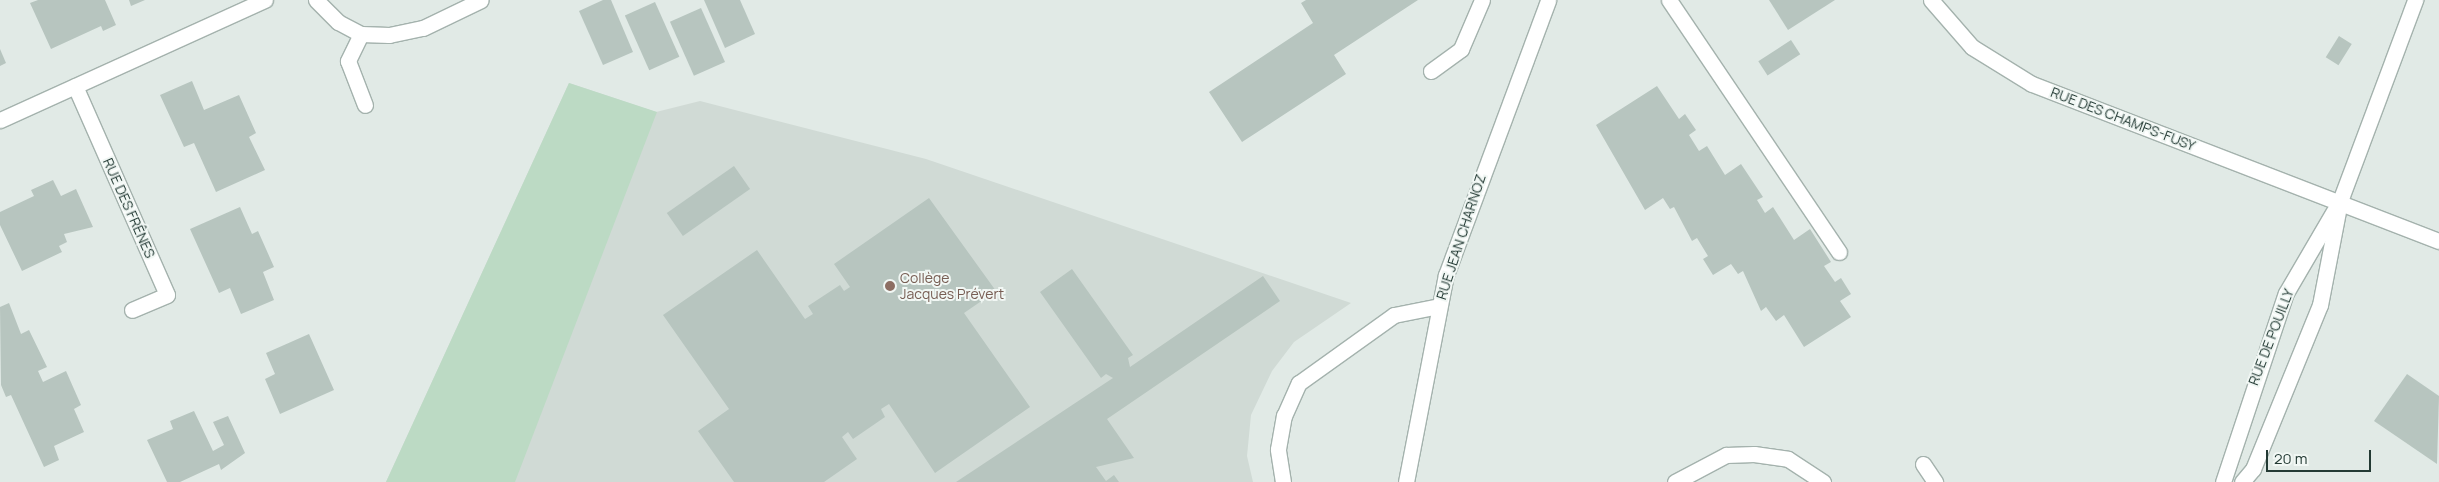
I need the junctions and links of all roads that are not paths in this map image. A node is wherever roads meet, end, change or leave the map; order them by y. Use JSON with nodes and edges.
{"nodes":[{"id":1,"x":265,"y":0,"type":"edge"},
{"id":2,"x":316,"y":0,"type":"edge"},
{"id":3,"x":482,"y":0,"type":"edge"},
{"id":4,"x":1482,"y":0,"type":"edge"},
{"id":5,"x":1548,"y":0,"type":"edge"},
{"id":6,"x":1669,"y":0,"type":"edge"},
{"id":7,"x":1931,"y":0,"type":"edge"},
{"id":8,"x":2415,"y":0,"type":"edge"},
{"id":9,"x":361,"y":34,"type":"junction"},
{"id":10,"x":1430,"y":71,"type":"dead end"},
{"id":11,"x":75,"y":86,"type":"junction"},
{"id":12,"x":365,"y":105,"type":"dead end"},
{"id":13,"x":0,"y":120,"type":"edge"},
{"id":14,"x":2340,"y":201,"type":"junction"},
{"id":15,"x":2439,"y":241,"type":"edge"},
{"id":16,"x":1840,"y":252,"type":"dead end"},
{"id":17,"x":1439,"y":306,"type":"junction"},
{"id":18,"x":132,"y":310,"type":"dead end"},
{"id":19,"x":1924,"y":464,"type":"dead end"},
{"id":20,"x":1283,"y":482,"type":"edge"},
{"id":21,"x":1406,"y":482,"type":"edge"},
{"id":22,"x":1675,"y":482,"type":"edge"},
{"id":23,"x":1823,"y":482,"type":"edge"},
{"id":24,"x":1935,"y":482,"type":"edge"},
{"id":25,"x":2223,"y":482,"type":"edge"},
{"id":26,"x":2242,"y":482,"type":"edge"}],
"edges":[{"from":1,"to":11,"type":"street"},
{"from":2,"to":9,"type":"street"},
{"from":3,"to":9,"type":"street"},
{"from":4,"to":10,"type":"street"},
{"from":5,"to":17,"type":"street","name":"RUE JEAN CHARNOZ"},
{"from":6,"to":16,"type":"street"},
{"from":7,"to":14,"type":"street","name":"RUE DES CHAMPS-FUSY"},
{"from":8,"to":14,"type":"street","name":"RUE DE POUILLY"},
{"from":9,"to":12,"type":"street"},
{"from":11,"to":13,"type":"street"},
{"from":11,"to":18,"type":"street","name":"RUE DES FRÊNES"},
{"from":14,"to":15,"type":"street","name":"RUE DES CHAMPS-FUSY"},
{"from":14,"to":25,"type":"street","name":"RUE DE POUILLY"},
{"from":14,"to":26,"type":"street","name":"RUE DE POUILLY"},
{"from":17,"to":20,"type":"street"},
{"from":17,"to":21,"type":"street","name":"RUE JEAN CHARNOZ"},
{"from":19,"to":24,"type":"street"},
{"from":22,"to":23,"type":"street"}]}
